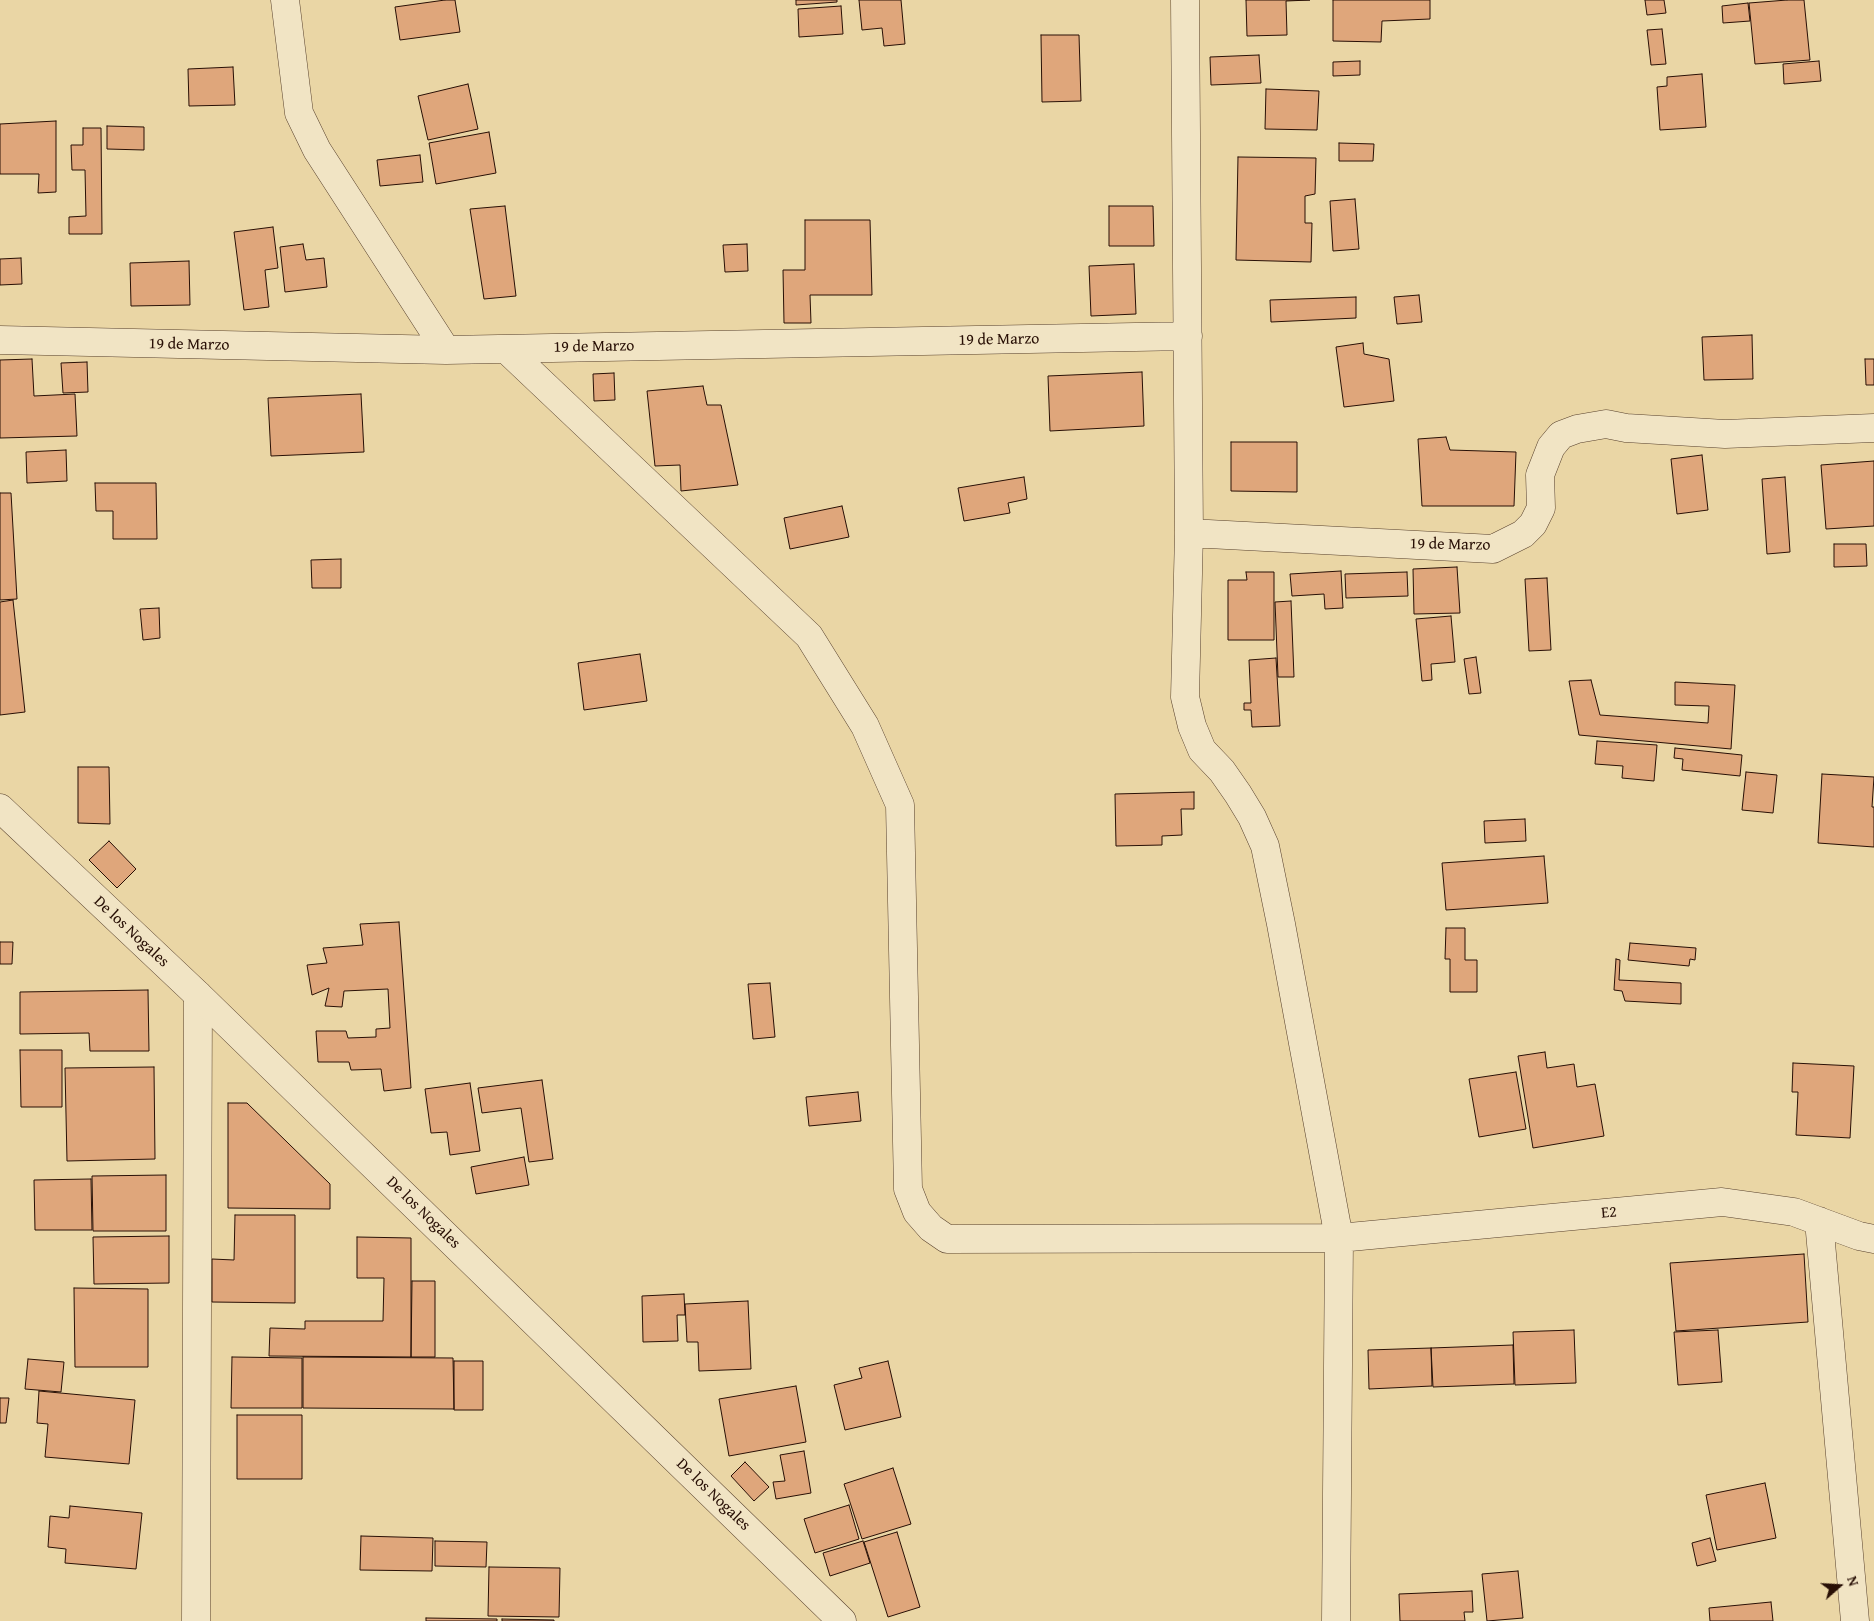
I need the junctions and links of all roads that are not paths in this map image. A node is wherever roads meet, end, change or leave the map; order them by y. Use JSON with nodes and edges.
{"nodes":[{"id":1,"x":284,"y":0,"type":"edge"},
{"id":2,"x":1185,"y":0,"type":"edge"},
{"id":3,"x":1188,"y":336,"type":"junction"},
{"id":4,"x":0,"y":340,"type":"edge"},
{"id":5,"x":506,"y":349,"type":"junction"},
{"id":6,"x":446,"y":350,"type":"junction"},
{"id":7,"x":1874,"y":428,"type":"edge"},
{"id":8,"x":1189,"y":533,"type":"junction"},
{"id":9,"x":0,"y":808,"type":"edge"},
{"id":10,"x":198,"y":995,"type":"junction"},
{"id":11,"x":1819,"y":1221,"type":"junction"},
{"id":12,"x":1339,"y":1238,"type":"junction"},
{"id":13,"x":1874,"y":1239,"type":"edge"},
{"id":14,"x":196,"y":1621,"type":"edge"},
{"id":15,"x":842,"y":1621,"type":"edge"},
{"id":16,"x":1336,"y":1621,"type":"edge"},
{"id":17,"x":1855,"y":1621,"type":"edge"}],
"edges":[{"from":1,"to":6,"type":"street"},
{"from":2,"to":3,"type":"street"},
{"from":3,"to":5,"type":"street","name":"19 de Marzo"},
{"from":3,"to":8,"type":"street"},
{"from":4,"to":6,"type":"street","name":"19 de Marzo"},
{"from":5,"to":6,"type":"street","name":"19 de Marzo"},
{"from":5,"to":12,"type":"street","name":"E2"},
{"from":7,"to":8,"type":"street","name":"19 de Marzo"},
{"from":8,"to":12,"type":"street"},
{"from":9,"to":10,"type":"street","name":"De los Nogales"},
{"from":10,"to":14,"type":"street"},
{"from":10,"to":15,"type":"street","name":"De los Nogales"},
{"from":11,"to":12,"type":"street","name":"E2"},
{"from":11,"to":13,"type":"street","name":"E2"},
{"from":11,"to":17,"type":"street"},
{"from":12,"to":16,"type":"street"}]}
